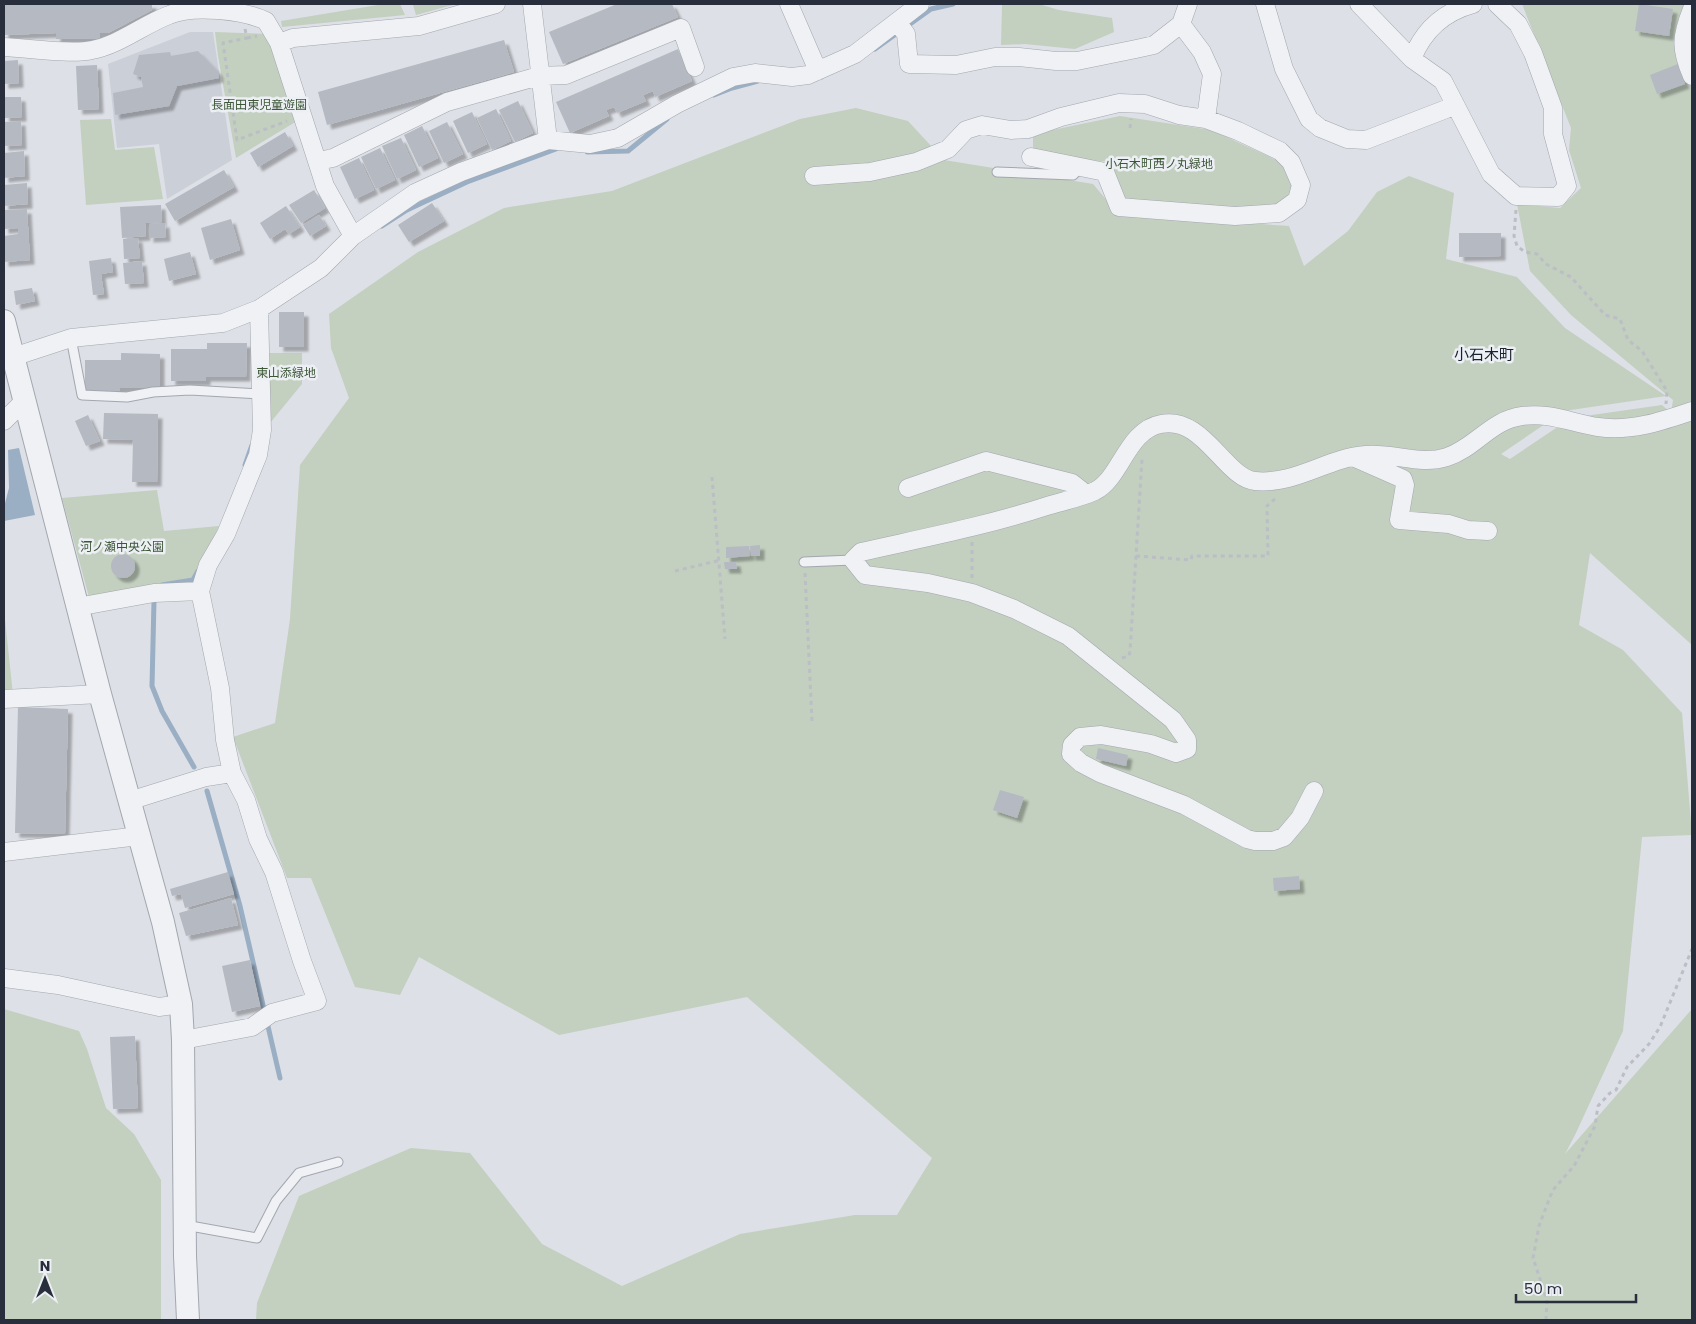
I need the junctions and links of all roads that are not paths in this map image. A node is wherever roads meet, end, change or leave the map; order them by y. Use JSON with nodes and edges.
{"nodes":[{"id":1,"x":496,"y":4,"type":"edge"},
{"id":2,"x":532,"y":4,"type":"edge"},
{"id":3,"x":789,"y":4,"type":"edge"},
{"id":4,"x":920,"y":4,"type":"edge"},
{"id":5,"x":1188,"y":4,"type":"edge"},
{"id":6,"x":1265,"y":4,"type":"edge"},
{"id":7,"x":1359,"y":4,"type":"edge"},
{"id":8,"x":1473,"y":4,"type":"edge"},
{"id":9,"x":1496,"y":4,"type":"edge"},
{"id":10,"x":1692,"y":9,"type":"edge"},
{"id":11,"x":252,"y":11,"type":"edge"},
{"id":12,"x":1181,"y":24,"type":"junction"},
{"id":13,"x":902,"y":28,"type":"junction"},
{"id":14,"x":272,"y":39,"type":"junction"},
{"id":15,"x":4,"y":47,"type":"edge"},
{"id":16,"x":1412,"y":59,"type":"junction"},
{"id":17,"x":695,"y":67,"type":"dead end"},
{"id":18,"x":818,"y":71,"type":"junction"},
{"id":19,"x":540,"y":76,"type":"junction"},
{"id":20,"x":1692,"y":76,"type":"edge"},
{"id":21,"x":1454,"y":106,"type":"junction"},
{"id":22,"x":1206,"y":118,"type":"junction"},
{"id":23,"x":548,"y":140,"type":"junction"},
{"id":24,"x":1031,"y":157,"type":"dead end"},
{"id":25,"x":318,"y":161,"type":"junction"},
{"id":26,"x":1081,"y":167,"type":"junction"},
{"id":27,"x":997,"y":172,"type":"dead end"},
{"id":28,"x":814,"y":176,"type":"dead end"},
{"id":29,"x":354,"y":236,"type":"junction"},
{"id":30,"x":259,"y":309,"type":"junction"},
{"id":31,"x":4,"y":321,"type":"edge"},
{"id":32,"x":71,"y":338,"type":"junction"},
{"id":33,"x":13,"y":357,"type":"junction"},
{"id":34,"x":260,"y":394,"type":"junction"},
{"id":35,"x":24,"y":401,"type":"junction"},
{"id":36,"x":1692,"y":411,"type":"edge"},
{"id":37,"x":4,"y":420,"type":"edge"},
{"id":38,"x":1353,"y":456,"type":"junction"},
{"id":39,"x":908,"y":488,"type":"dead end"},
{"id":40,"x":1086,"y":494,"type":"junction"},
{"id":41,"x":1488,"y":531,"type":"dead end"},
{"id":42,"x":853,"y":560,"type":"junction"},
{"id":43,"x":804,"y":562,"type":"road end"},
{"id":44,"x":200,"y":591,"type":"junction"},
{"id":45,"x":77,"y":607,"type":"junction"},
{"id":46,"x":100,"y":694,"type":"junction"},
{"id":47,"x":4,"y":699,"type":"edge"},
{"id":48,"x":232,"y":773,"type":"junction"},
{"id":49,"x":1314,"y":791,"type":"dead end"},
{"id":50,"x":129,"y":802,"type":"junction"},
{"id":51,"x":131,"y":837,"type":"dead end"},
{"id":52,"x":4,"y":852,"type":"edge"},
{"id":53,"x":4,"y":978,"type":"edge"},
{"id":54,"x":181,"y":1004,"type":"junction"},
{"id":55,"x":184,"y":1040,"type":"junction"},
{"id":56,"x":338,"y":1162,"type":"dead end"},
{"id":57,"x":184,"y":1225,"type":"junction"},
{"id":58,"x":188,"y":1320,"type":"edge"}],
"edges":[{"from":1,"to":14,"type":"street"},
{"from":2,"to":19,"type":"street"},
{"from":3,"to":18,"type":"street"},
{"from":4,"to":13,"type":"street"},
{"from":5,"to":12,"type":"street"},
{"from":6,"to":21,"type":"street"},
{"from":7,"to":16,"type":"street"},
{"from":8,"to":16,"type":"street"},
{"from":9,"to":21,"type":"street"},
{"from":10,"to":20,"type":"street"},
{"from":11,"to":14,"type":"street"},
{"from":11,"to":15,"type":"street"},
{"from":12,"to":13,"type":"street"},
{"from":12,"to":22,"type":"street"},
{"from":13,"to":18,"type":"street"},
{"from":14,"to":25,"type":"street"},
{"from":16,"to":21,"type":"street"},
{"from":17,"to":19,"type":"street"},
{"from":18,"to":23,"type":"street"},
{"from":19,"to":23,"type":"street"},
{"from":19,"to":25,"type":"street"},
{"from":22,"to":26,"type":"street"},
{"from":22,"to":28,"type":"street"},
{"from":23,"to":29,"type":"street"},
{"from":24,"to":26,"type":"street"},
{"from":25,"to":29,"type":"street"},
{"from":26,"to":27,"type":"lane"},
{"from":29,"to":30,"type":"street"},
{"from":30,"to":32,"type":"street"},
{"from":30,"to":34,"type":"street"},
{"from":31,"to":33,"type":"street"},
{"from":32,"to":33,"type":"street"},
{"from":32,"to":34,"type":"lane"},
{"from":33,"to":35,"type":"street"},
{"from":34,"to":44,"type":"street"},
{"from":35,"to":37,"type":"street"},
{"from":35,"to":45,"type":"street"},
{"from":36,"to":38,"type":"street"},
{"from":38,"to":40,"type":"street"},
{"from":38,"to":41,"type":"street"},
{"from":39,"to":40,"type":"street"},
{"from":40,"to":42,"type":"street"},
{"from":42,"to":43,"type":"lane"},
{"from":42,"to":49,"type":"street"},
{"from":44,"to":45,"type":"street"},
{"from":44,"to":48,"type":"street"},
{"from":45,"to":46,"type":"street"},
{"from":46,"to":47,"type":"street"},
{"from":46,"to":50,"type":"street"},
{"from":48,"to":50,"type":"street"},
{"from":48,"to":55,"type":"street"},
{"from":50,"to":54,"type":"street"},
{"from":51,"to":52,"type":"street"},
{"from":53,"to":54,"type":"street"},
{"from":54,"to":55,"type":"street"},
{"from":55,"to":57,"type":"street"},
{"from":56,"to":57,"type":"lane"},
{"from":57,"to":58,"type":"street"}]}
